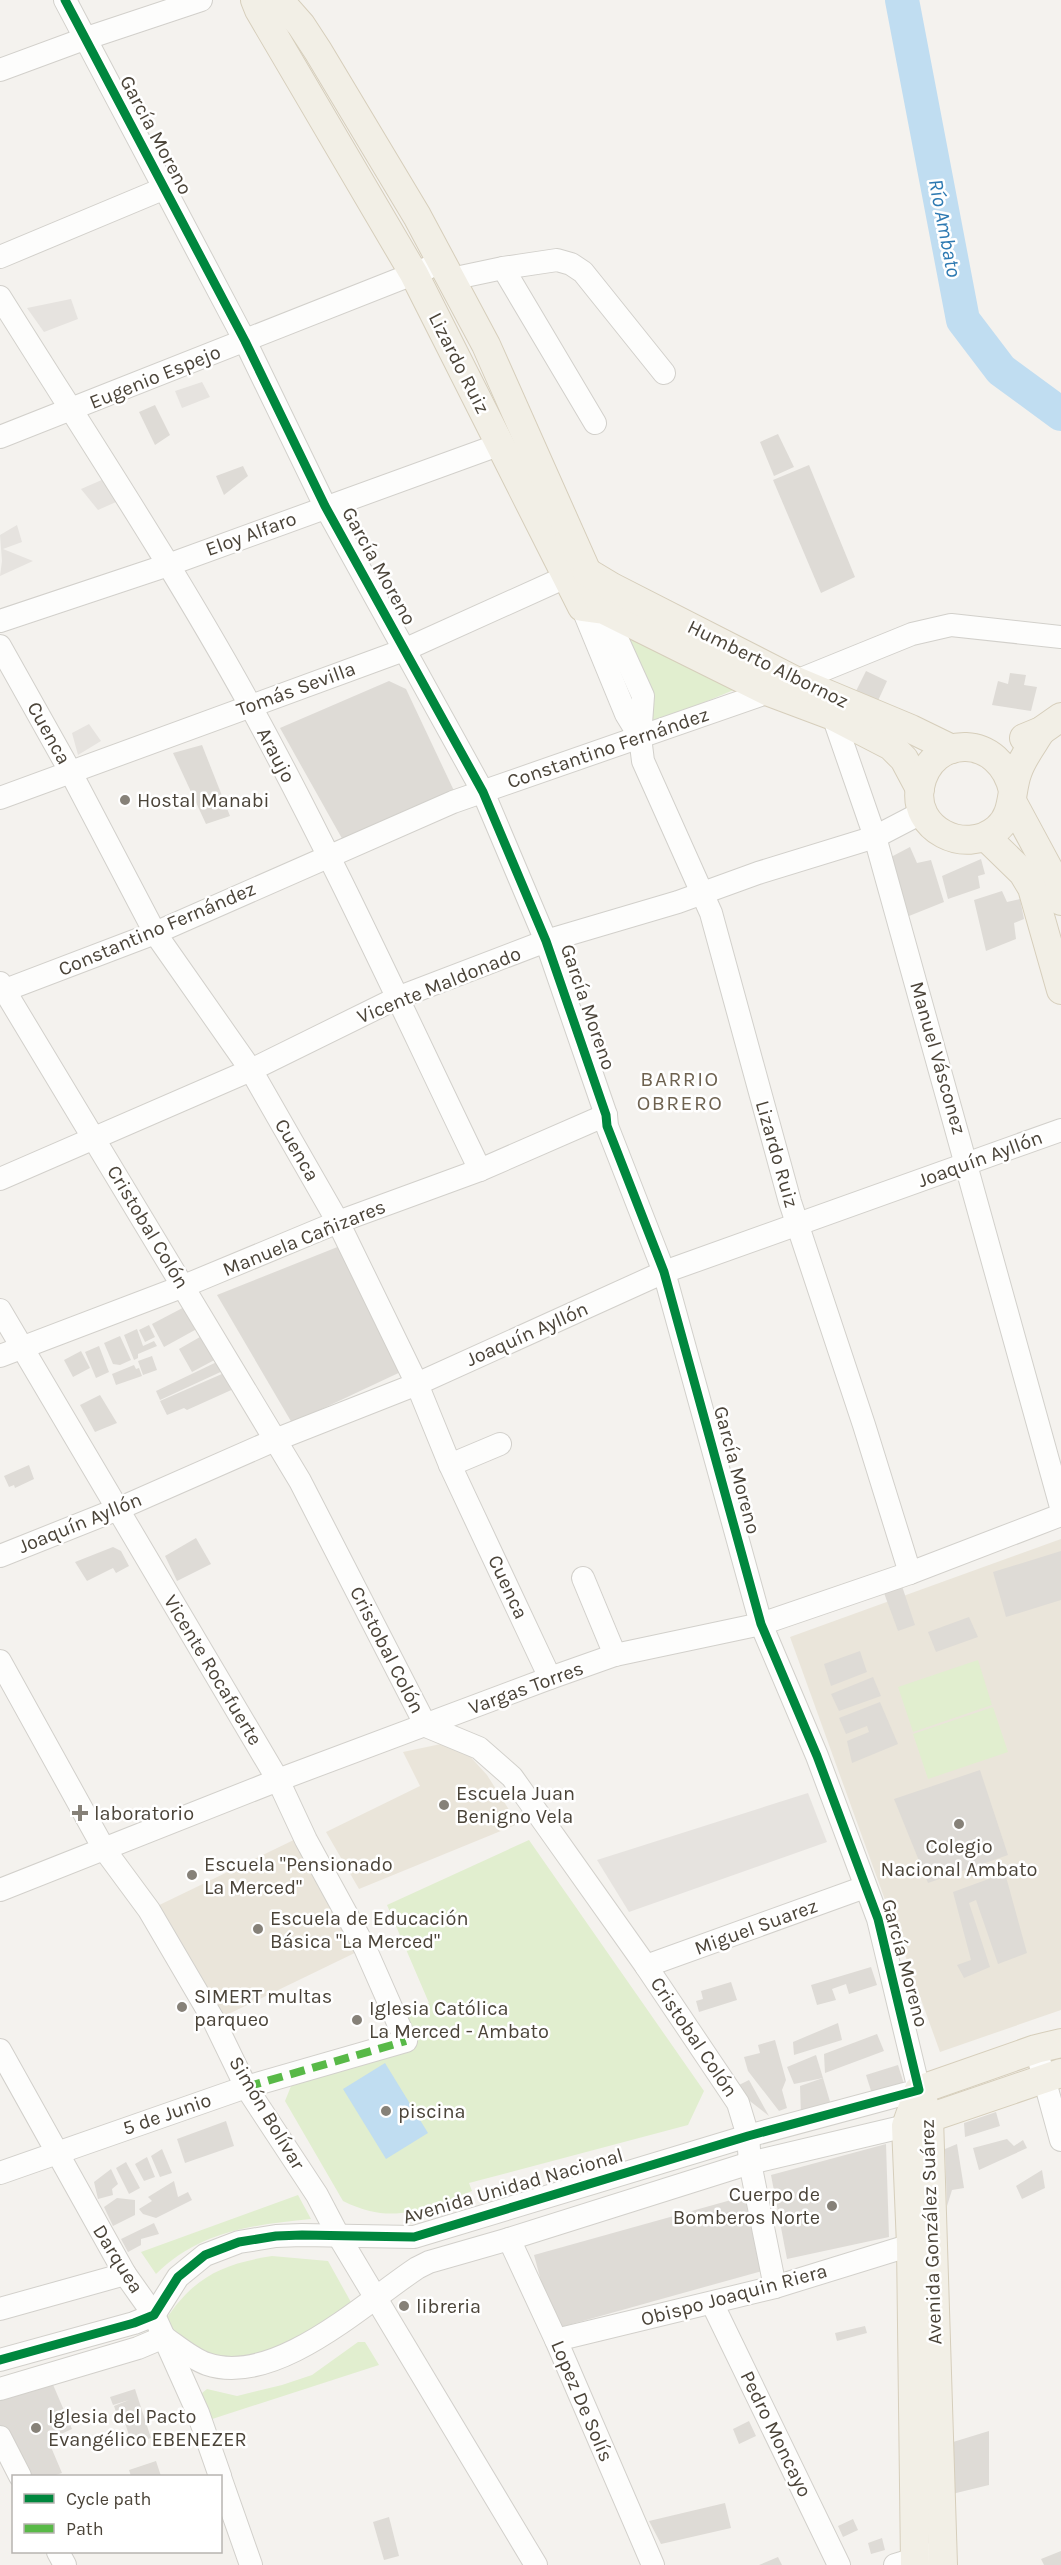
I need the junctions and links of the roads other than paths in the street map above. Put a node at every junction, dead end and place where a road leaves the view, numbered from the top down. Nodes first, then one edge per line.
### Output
1 (65, 0) edge
2 (201, 0) edge
3 (255, 0) edge
4 (279, 0) edge
5 (84, 39) junction
6 (0, 70) edge
7 (165, 188) junction
8 (0, 257) edge
9 (503, 267) junction
10 (447, 270) junction
11 (414, 274) junction
12 (0, 297) edge
13 (245, 341) junction
14 (664, 374) dead end
15 (70, 410) junction
16 (595, 423) dead end
17 (0, 437) edge
18 (501, 444) junction
19 (325, 506) junction
20 (168, 565) junction
21 (577, 574) junction
22 (593, 609) junction
23 (0, 621) edge
24 (1061, 637) edge
25 (0, 646) edge
26 (404, 650) junction
27 (796, 681) junction
28 (769, 692) junction
29 (250, 705) junction
30 (833, 716) junction
31 (1051, 724) edge
32 (640, 737) junction
33 (952, 749) junction
34 (992, 754) junction
35 (70, 771) junction
36 (483, 792) junction
37 (1013, 797) junction
38 (0, 798) edge
39 (921, 800) junction
40 (875, 837) junction
41 (986, 837) junction
42 (330, 855) junction
43 (703, 892) junction
44 (1061, 901) edge
45 (155, 933) junction
46 (546, 941) junction
47 (1, 988) edge
48 (1061, 990) edge
49 (397, 998) junction
50 (251, 1070) junction
51 (606, 1115) junction
52 (1061, 1130) edge
53 (94, 1139) junction
54 (967, 1164) junction
55 (480, 1170) junction
56 (0, 1179) edge
57 (338, 1222) junction
58 (797, 1224) junction
59 (664, 1272) junction
60 (184, 1286) junction
61 (0, 1310) edge
62 (21, 1346) junction
63 (0, 1356) edge
64 (417, 1384) junction
65 (274, 1440) junction
66 (500, 1444) dead end
67 (450, 1465) junction
68 (1061, 1507) edge
69 (118, 1509) junction
70 (1061, 1515) edge
71 (0, 1556) edge
72 (910, 1573) junction
73 (583, 1578) dead end
74 (761, 1624) junction
75 (615, 1655) junction
76 (0, 1661) edge
77 (550, 1678) junction
78 (426, 1726) junction
79 (278, 1780) junction
80 (104, 1849) junction
81 (865, 1887) junction
82 (0, 1890) edge
83 (646, 1966) junction
84 (406, 2041) joint
85 (1054, 2046) edge
86 (0, 2050) edge
87 (1053, 2076) edge
88 (246, 2087) junction
89 (919, 2090) junction
90 (917, 2122) junction
91 (748, 2136) junction
92 (1061, 2140) edge
93 (56, 2153) junction
94 (750, 2163) junction
95 (0, 2173) edge
96 (338, 2235) junction
97 (509, 2240) junction
98 (911, 2246) junction
99 (125, 2274) junction
100 (775, 2287) junction
101 (376, 2295) junction
102 (712, 2303) junction
103 (0, 2309) edge
104 (154, 2315) junction
105 (164, 2337) junction
106 (556, 2340) junction
107 (0, 2360) edge
108 (0, 2389) edge
109 (0, 2437) edge
110 (19, 2475) edge
111 (219, 2475) edge
112 (222, 2483) edge
113 (943, 2558) edge
114 (908, 2563) edge
115 (251, 2565) edge
116 (536, 2565) edge
117 (653, 2565) edge
118 (838, 2565) edge

1 - 5 street, García Moreno
2 - 5 street
3 - 11 main road, Lizardo Ruiz
4 - 10 main road, Lizardo Ruiz
5 - 6 street
5 - 7 street, García Moreno
7 - 8 street
7 - 13 street, García Moreno
9 - 10 street, Eugenio Espejo
9 - 14 street, Eugenio Espejo
9 - 16 street
10 - 11 street, Eugenio Espejo
10 - 21 main road, Lizardo Ruiz
11 - 13 street, Eugenio Espejo
11 - 18 main road, Lizardo Ruiz
12 - 15 street, Araujo
13 - 15 street, Eugenio Espejo
13 - 19 street, García Moreno
15 - 17 street, Eugenio Espejo
15 - 20 street, Araujo
18 - 19 street, Eloy Alfaro
18 - 21 main road, Lizardo Ruiz
19 - 20 street, Eloy Alfaro
19 - 26 street, García Moreno
20 - 23 street, Eloy Alfaro
20 - 29 street, Araujo
21 - 22 main road, Lizardo Ruiz
21 - 26 street, Tomás Sevilla
21 - 27 main road, Humberto Albornoz
22 - 28 main road, Humberto Albornoz
22 - 32 street, Lizardo Ruiz
24 - 27 street, Constantino Fernández
25 - 35 street, Cuenca
26 - 29 street, Tomás Sevilla
26 - 36 street, García Moreno
27 - 28 street, Constantino Fernández
27 - 33 main road, Humberto Albornoz
28 - 30 main road, Humberto Albornoz
28 - 32 street, Constantino Fernández
29 - 35 street, Tomás Sevilla
29 - 42 street, Araujo
30 - 39 main road, Humberto Albornoz
30 - 40 street, Manuel Vásconez
31 - 34 main road
31 - 37 main road
32 - 36 street, Constantino Fernández
32 - 43 street, Lizardo Ruiz
33 - 34 main road
33 - 39 main road
34 - 37 main road
35 - 38 street, Tomás Sevilla
35 - 45 street, Cuenca
36 - 42 street, Constantino Fernández
36 - 46 street, García Moreno
37 - 41 main road
37 - 44 main road
39 - 40 street, Vicente Maldonado
39 - 41 main road
40 - 43 street, Vicente Maldonado
40 - 54 street, Manuel Vásconez
41 - 48 main road
42 - 45 street, Constantino Fernández
42 - 49 street, Araujo
43 - 46 street, Vicente Maldonado
43 - 58 street, Lizardo Ruiz
45 - 47 street, Constantino Fernández
45 - 50 street, Cuenca
46 - 49 street, Vicente Maldonado
46 - 51 street, García Moreno
47 - 53 street, Cristobal Colón
49 - 50 street, Vicente Maldonado
49 - 55 street, Araujo
50 - 53 street, Vicente Maldonado
50 - 57 street, Cuenca
51 - 55 street, Manuela Cañizares
51 - 59 street, García Moreno
52 - 54 street, Joaquín Ayllón
53 - 56 street, Vicente Maldonado
53 - 60 street, Cristobal Colón
54 - 58 street, Joaquín Ayllón
54 - 68 street, Manuel Vásconez
55 - 57 street, Manuela Cañizares
57 - 60 street, Manuela Cañizares
57 - 64 street, Cuenca
58 - 59 street, Joaquín Ayllón
58 - 72 street, Lizardo Ruiz
59 - 64 street, Joaquín Ayllón
59 - 74 street, García Moreno
60 - 62 street, Manuela Cañizares
60 - 65 street, Cristobal Colón
61 - 62 street, Vicente Rocafuerte
62 - 63 street, Manuela Cañizares
62 - 69 street, Vicente Rocafuerte
64 - 65 street, Joaquín Ayllón
64 - 67 street, Cuenca
65 - 69 street, Joaquín Ayllón
65 - 78 street, Cristobal Colón
66 - 67 street
67 - 77 street, Cuenca
69 - 71 street, Joaquín Ayllón
69 - 79 street, Vicente Rocafuerte
70 - 72 street, Vargas Torres
72 - 74 street, Vargas Torres
73 - 75 street
74 - 75 street, Vargas Torres
74 - 81 street, García Moreno
75 - 77 street, Vargas Torres
76 - 80 street, Simón Bolívar
77 - 78 street, Vargas Torres
78 - 79 street, Vargas Torres
78 - 83 street, Cristobal Colón
79 - 80 street, Vargas Torres
79 - 84 street, Vicente Rocafuerte
80 - 82 street, Vargas Torres
80 - 88 street, Simón Bolívar
81 - 83 street, Miguel Suarez
81 - 89 street, García Moreno
83 - 91 street, Cristobal Colón
84 - 88 street, 5 de Junio
85 - 87 street
85 - 89 main road, Avenida Unidad Nacional
86 - 93 street, Darquea
87 - 90 main road
87 - 92 street
88 - 93 street, 5 de Junio
88 - 96 street, Simón Bolívar
89 - 90 main road, Avenida González Suárez
89 - 91 street, Avenida Unidad Nacional
90 - 94 street
90 - 98 main road, Avenida González Suárez
90 - 113 main road, Avenida González Suárez
91 - 94 street, Cristobal Colón
91 - 96 street, Avenida Unidad Nacional
93 - 95 street, 5 de Junio
93 - 99 street, Darquea
94 - 97 street
94 - 100 street, Cristobal Colón
96 - 101 street, Simón Bolívar
96 - 104 street, Avenida Unidad Nacional
97 - 101 street
97 - 106 street, Lopez De Solís
98 - 100 street, Obispo Joaquin Riera
98 - 114 main road, Avenida González Suárez
99 - 103 street
99 - 104 street, Darquea
100 - 102 street, Obispo Joaquin Riera
101 - 105 street
101 - 116 street, Simón Bolívar
102 - 106 street, Obispo Joaquin Riera
102 - 118 street, Pedro Moncayo
104 - 105 street, Darquea
104 - 107 street
105 - 108 street
105 - 111 street, Darquea
106 - 117 street, Lopez De Solís
109 - 110 street
112 - 115 street, Darquea
113 - 114 street

